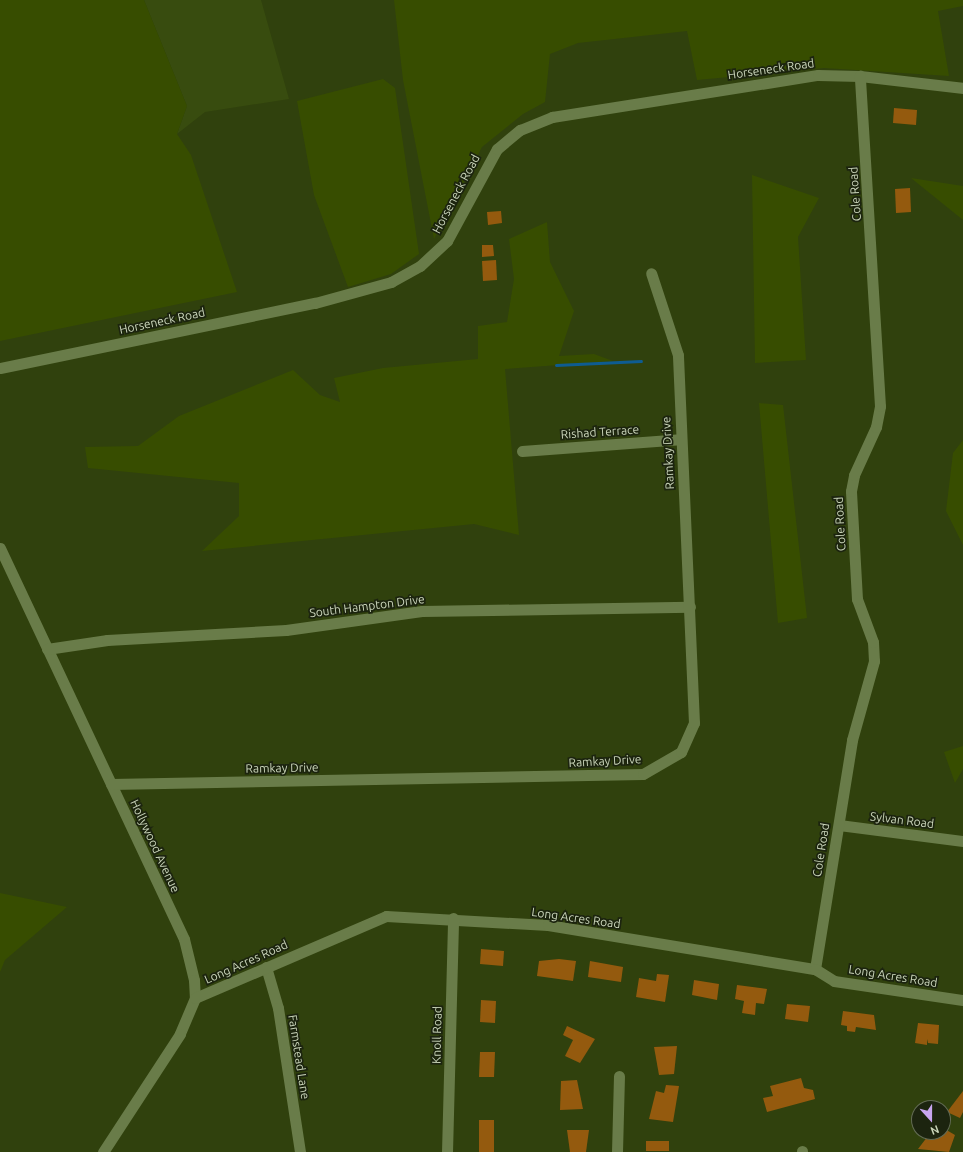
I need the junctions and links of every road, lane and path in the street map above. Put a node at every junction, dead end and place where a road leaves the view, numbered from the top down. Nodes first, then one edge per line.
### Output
1 (860, 76) junction
2 (963, 88) edge
3 (651, 273) dead end
4 (0, 368) edge
5 (680, 439) junction
6 (522, 450) dead end
7 (0, 548) edge
8 (690, 607) junction
9 (47, 649) junction
10 (111, 784) junction
11 (839, 825) junction
12 (963, 840) edge
13 (452, 918) junction
14 (266, 968) junction
15 (815, 969) junction
16 (195, 998) junction
17 (963, 1000) edge
18 (619, 1076) dead end
19 (103, 1152) edge
20 (300, 1152) edge
21 (447, 1152) edge
22 (617, 1152) edge

1 - 2 street, Horseneck Road
1 - 4 street, Horseneck Road
1 - 11 street, Cole Road
3 - 5 street, Ramkay Drive
5 - 6 street, Rishad Terrace
5 - 8 street, Ramkay Drive
7 - 9 street, Hollywood Avenue
8 - 9 street, South Hampton Drive
8 - 10 street, Ramkay Drive
9 - 10 street, Hollywood Avenue
10 - 16 street, Hollywood Avenue
11 - 12 street, Sylvan Road
11 - 15 street, Cole Road
13 - 14 street, Long Acres Road
13 - 15 street, Long Acres Road
13 - 21 street, Knoll Road
14 - 16 street, Long Acres Road
14 - 20 street, Farmstead Lane
15 - 17 street, Long Acres Road
16 - 19 street
18 - 22 street

